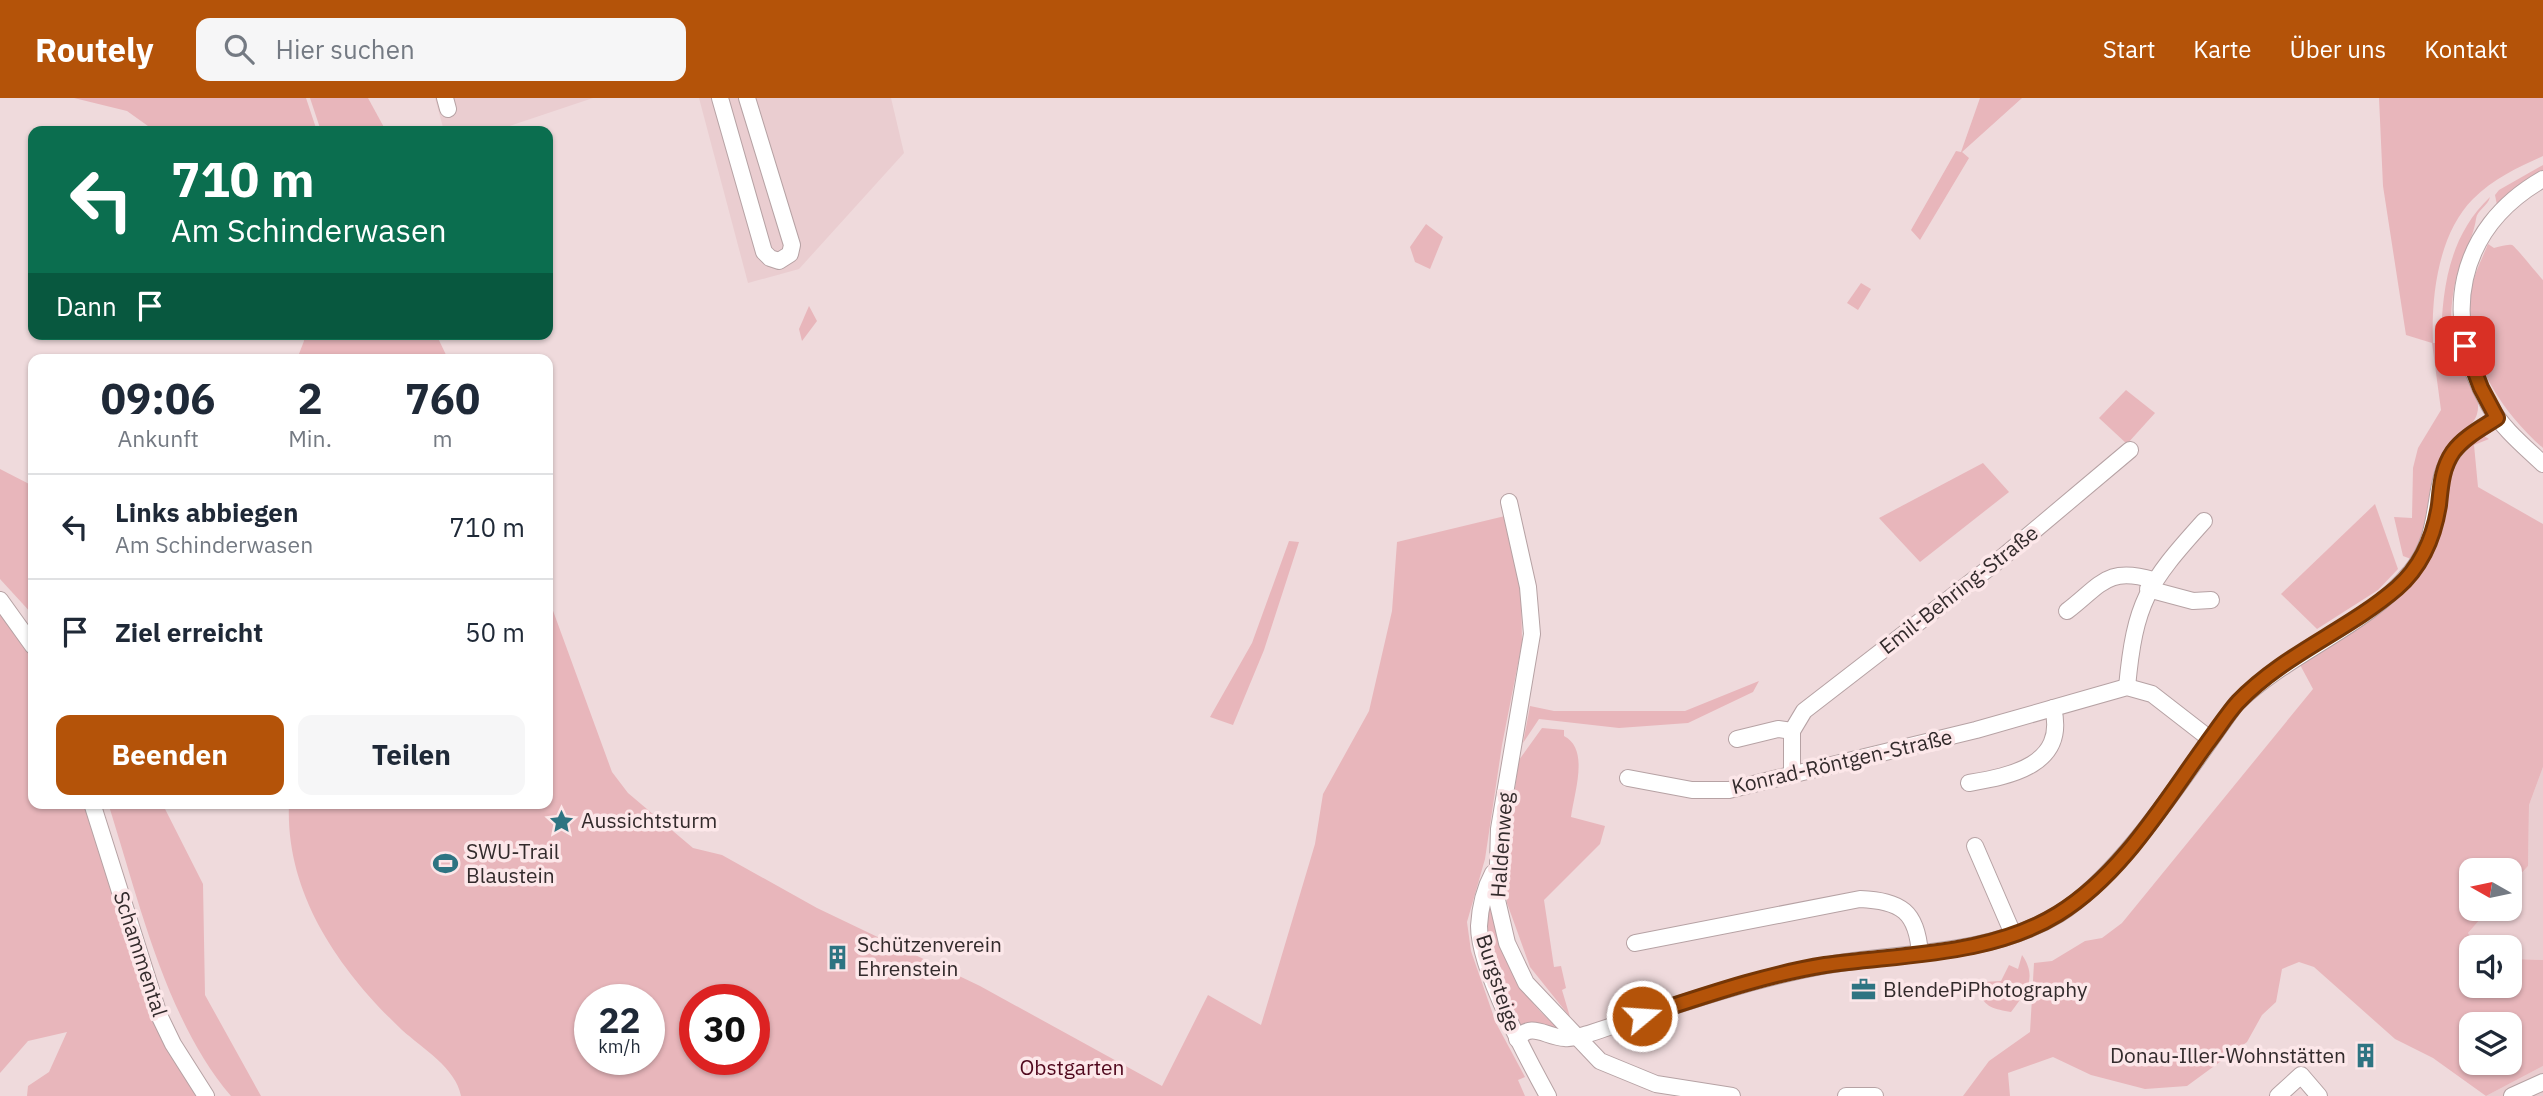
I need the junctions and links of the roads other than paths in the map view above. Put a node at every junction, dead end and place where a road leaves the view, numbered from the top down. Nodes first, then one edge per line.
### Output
1 (720, 98) edge
2 (747, 98) edge
3 (2543, 179) edge
4 (2497, 418) junction
5 (2130, 450) dead end
6 (2543, 464) edge
7 (1509, 502) dead end
8 (2204, 522) dead end
9 (2151, 584) junction
10 (0, 600) edge
11 (2211, 600) dead end
12 (2067, 611) dead end
13 (28, 639) edge
14 (2127, 687) junction
15 (2053, 708) junction
16 (1791, 730) junction
17 (1737, 739) dead end
18 (2210, 740) junction
19 (1792, 774) junction
20 (1629, 778) dead end
21 (1969, 783) dead end
22 (94, 809) edge
23 (1975, 846) dead end
24 (1497, 865) junction
25 (2013, 934) junction
26 (1635, 943) dead end
27 (1920, 954) junction
28 (1577, 1036) junction
29 (1517, 1039) junction
30 (2543, 1082) edge
31 (206, 1096) edge
32 (1548, 1096) edge
33 (1732, 1096) edge
34 (1846, 1096) edge
35 (1875, 1096) edge
36 (2278, 1096) edge
37 (2319, 1096) edge
38 (2512, 1096) edge

1 - 2 street
3 - 4 street
4 - 6 street
4 - 18 street
5 - 16 street, Emil-Behring-Straße
7 - 24 street, Haldenweg
8 - 9 street
9 - 11 street
9 - 12 street
9 - 14 street
10 - 13 street
14 - 15 street, Konrad-Röntgen-Straße
14 - 18 street
15 - 19 street, Konrad-Röntgen-Straße
15 - 21 street
16 - 17 street
16 - 19 street
18 - 25 street
19 - 20 street, Konrad-Röntgen-Straße
22 - 31 street, Schammental
23 - 25 street
24 - 28 street, Haldenweg
24 - 29 street, Burgsteige
25 - 27 street
26 - 27 street
27 - 28 street
28 - 29 street
28 - 33 street, Haldenweg
29 - 32 street, Burgsteige
30 - 38 street
34 - 35 street
36 - 37 street

